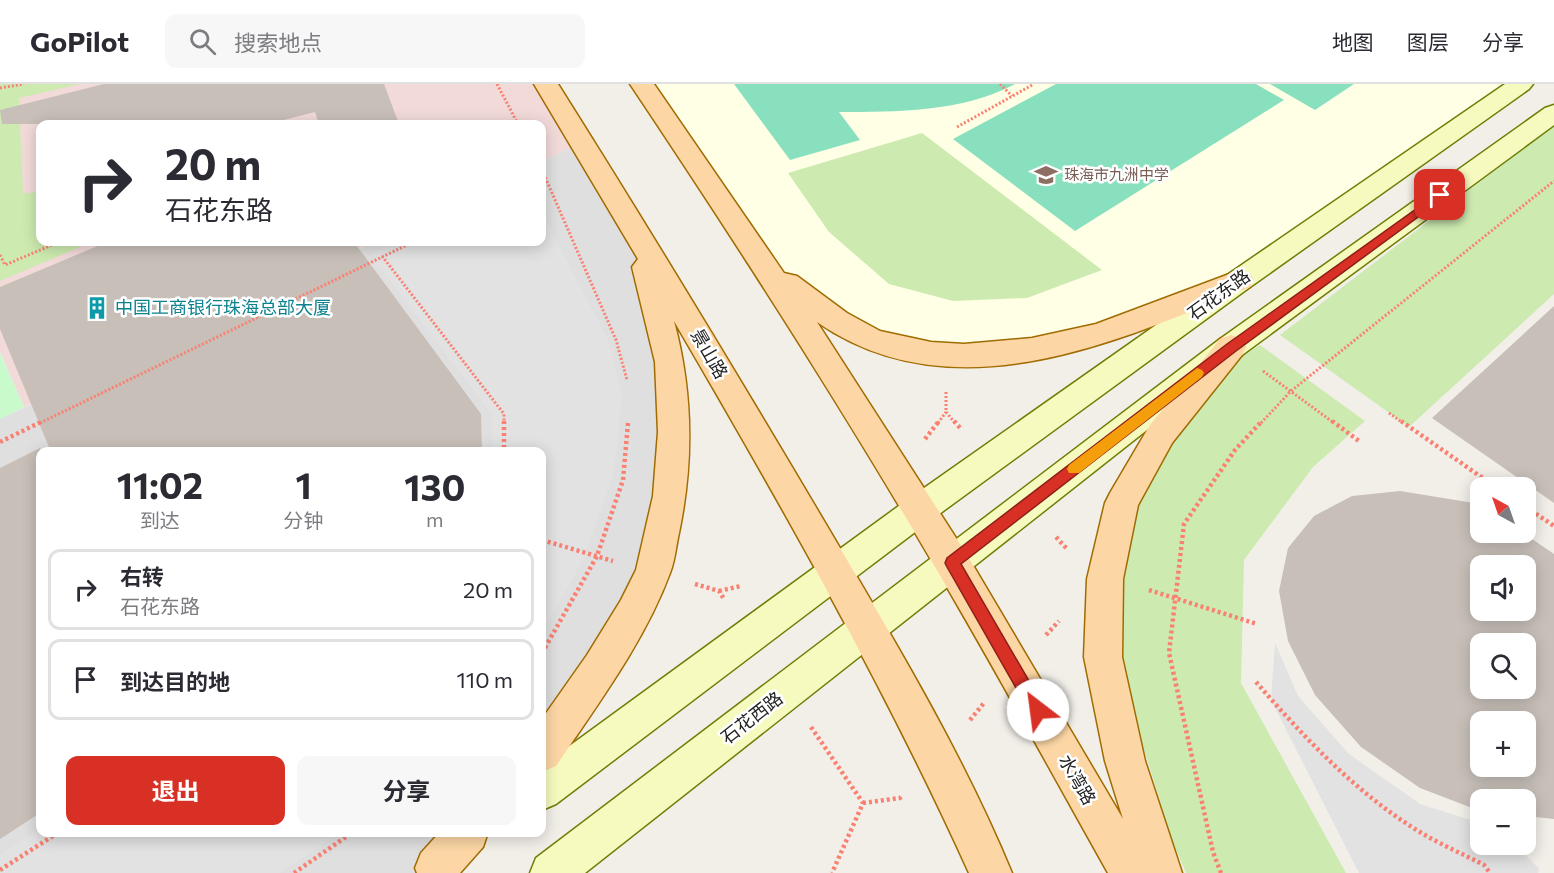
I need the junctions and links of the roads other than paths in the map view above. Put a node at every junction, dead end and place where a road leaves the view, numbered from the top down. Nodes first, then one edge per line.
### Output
1 (546, 84) edge
2 (642, 84) edge
3 (1521, 84) edge
4 (1554, 113) edge
5 (636, 227) junction
6 (766, 266) junction
7 (1240, 280) junction
8 (1231, 347) junction
9 (919, 510) junction
10 (952, 563) junction
11 (835, 572) junction
12 (868, 628) junction
13 (546, 746) edge
14 (546, 786) edge
15 (463, 837) edge
16 (477, 837) edge
17 (432, 871) edge
18 (551, 873) edge
19 (991, 873) edge
20 (1131, 873) edge
21 (1161, 873) edge

1 - 5 main road, 景山路
2 - 6 main road
3 - 7 main road, 石花东路
4 - 8 main road
5 - 11 main road, 景山路
5 - 13 main road
6 - 7 main road
6 - 9 main road
7 - 9 main road, 石花东路
8 - 10 main road
8 - 21 main road
9 - 10 main road
9 - 11 main road
10 - 12 main road, 石花西路
10 - 20 main road, 水湾路
11 - 12 main road, 景山路
11 - 14 main road
12 - 18 main road, 石花西路
12 - 19 main road
15 - 17 main road
16 - 17 main road

